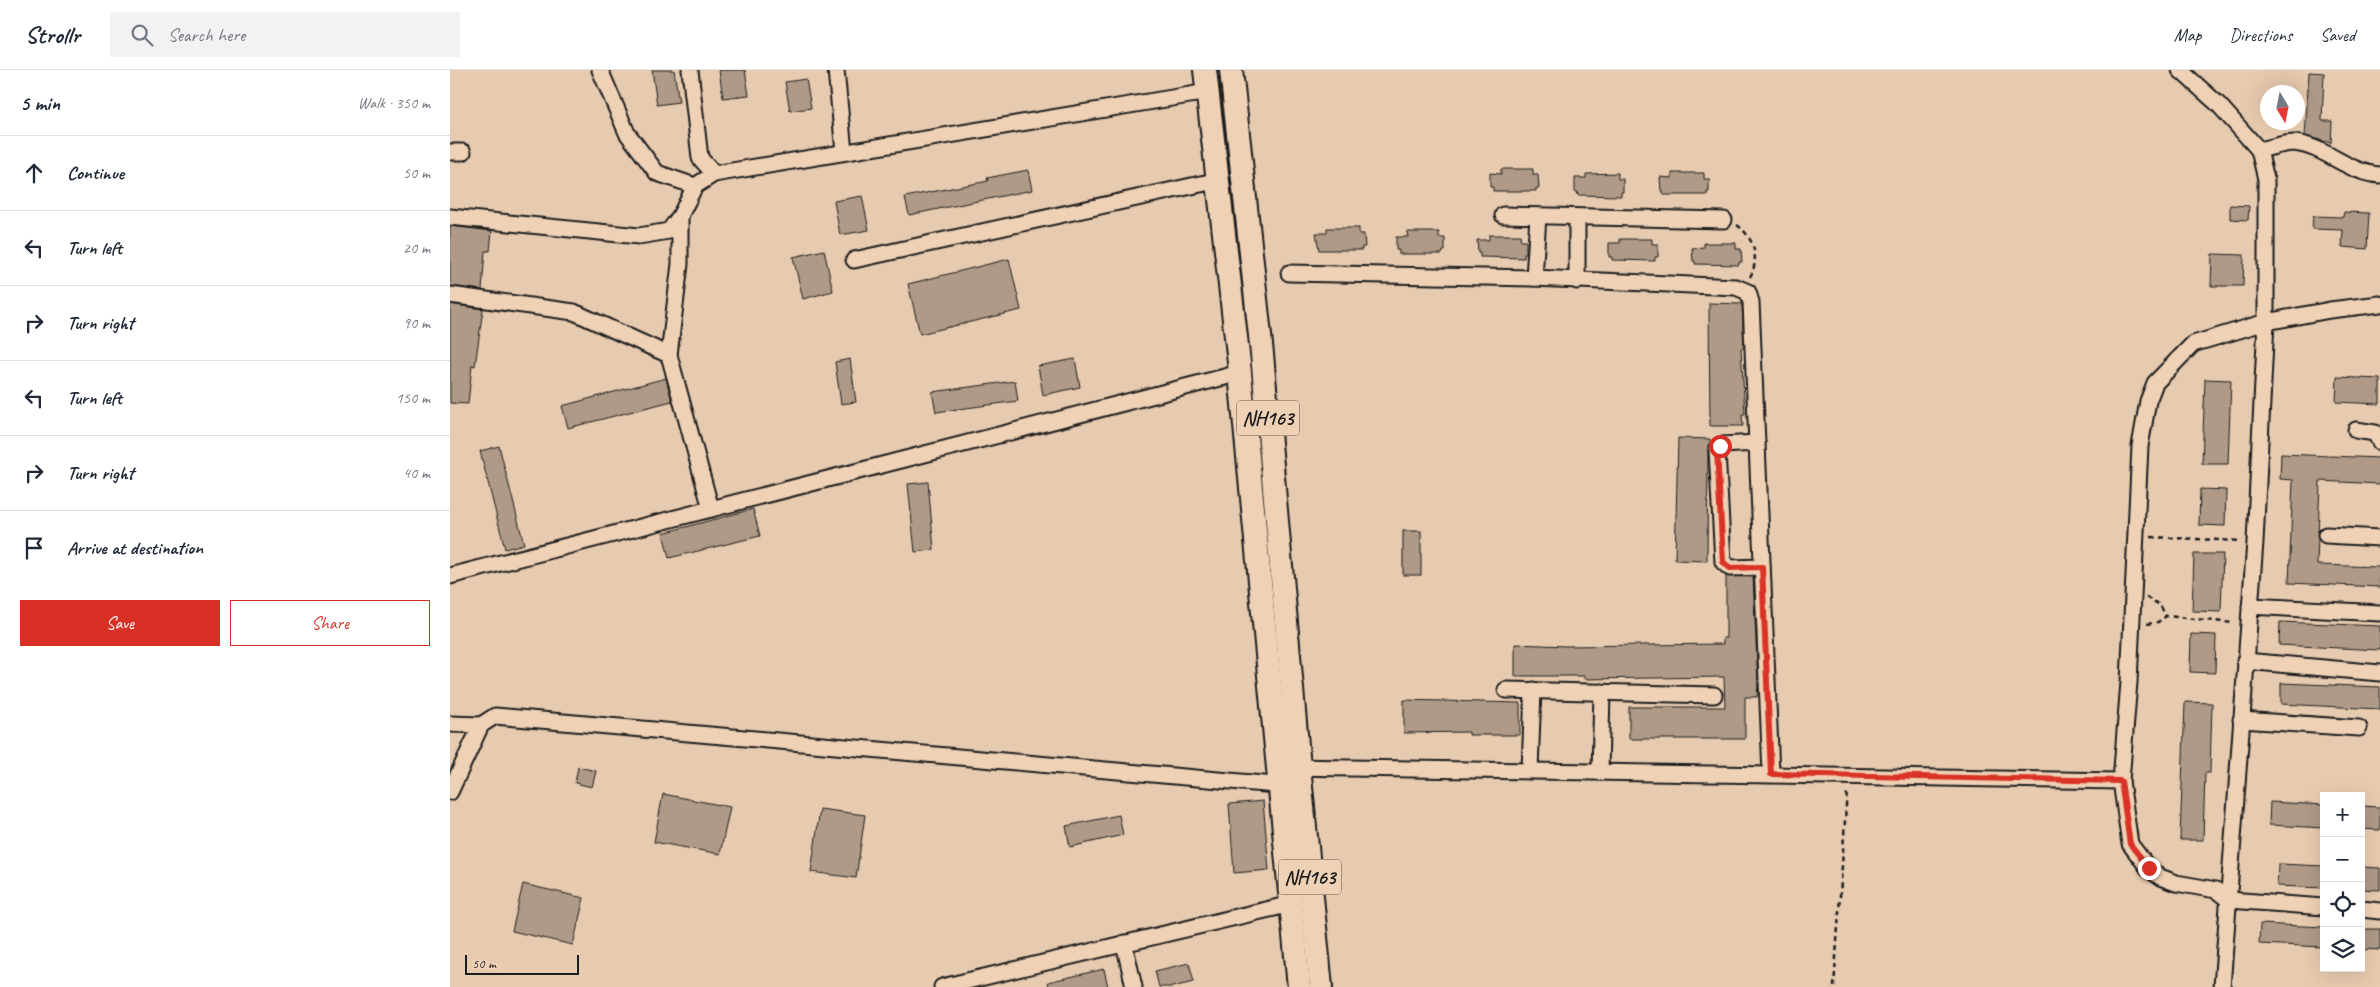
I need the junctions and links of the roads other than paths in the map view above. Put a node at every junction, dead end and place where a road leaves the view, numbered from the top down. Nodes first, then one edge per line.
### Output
1 (600, 70) edge
2 (690, 70) edge
3 (836, 70) edge
4 (1206, 70) edge
5 (1231, 70) edge
6 (2180, 70) edge
7 (1208, 92) junction
8 (2259, 150) junction
9 (844, 152) junction
10 (714, 174) junction
11 (2380, 175) edge
12 (1219, 180) junction
13 (695, 186) junction
14 (1503, 215) dead end
15 (680, 216) junction
16 (1538, 216) junction
17 (1578, 217) junction
18 (450, 218) edge
19 (1724, 220) road end
20 (854, 260) dead end
21 (1289, 272) dead end
22 (1534, 278) junction
23 (1577, 281) junction
24 (450, 295) edge
25 (2380, 304) edge
26 (2266, 322) junction
27 (669, 355) junction
28 (1240, 373) junction
29 (2356, 430) dead end
30 (2380, 442) edge
31 (1757, 443) junction
32 (711, 509) junction
33 (2326, 535) dead end
34 (2380, 538) edge
35 (1762, 567) junction
36 (450, 576) edge
37 (2250, 606) junction
38 (2380, 613) edge
39 (2245, 661) junction
40 (2380, 673) edge
41 (1506, 690) dead end
42 (1533, 690) junction
43 (1602, 692) junction
44 (1714, 695) dead end
45 (2241, 720) junction
46 (450, 724) edge
47 (481, 725) junction
48 (2359, 728) dead end
49 (1530, 770) junction
50 (1600, 772) junction
51 (1771, 774) junction
52 (1289, 777) junction
53 (2121, 781) junction
54 (450, 792) edge
55 (2228, 900) junction
56 (1291, 904) junction
57 (2320, 907) edge
58 (2365, 909) edge
59 (2380, 911) edge
60 (1124, 943) junction
61 (987, 981) edge
62 (942, 987) edge
63 (1134, 987) edge
64 (1299, 987) edge
65 (1321, 987) edge
66 (2222, 987) edge

1 - 13 street
2 - 10 street
3 - 9 street
4 - 7 highway, NH163
5 - 52 highway, NH163
6 - 8 street
7 - 9 street
7 - 12 highway, NH163
8 - 11 street
8 - 26 street
9 - 10 street
10 - 13 street
12 - 20 street
12 - 28 highway, NH163
13 - 15 street
14 - 16 street
15 - 18 street
15 - 27 street
16 - 17 street
16 - 22 street
17 - 19 street
17 - 23 street
21 - 22 street
22 - 23 street
23 - 31 street
24 - 27 street
25 - 26 street
26 - 37 street
26 - 53 street
27 - 32 street
28 - 32 street
28 - 52 highway, NH163
29 - 30 street
31 - 35 street
31 - 35 street
32 - 36 street
33 - 34 street
35 - 51 street
37 - 38 street
37 - 39 street
39 - 40 street
39 - 45 street
41 - 42 street
42 - 43 street
42 - 49 street
43 - 44 street
43 - 50 street
45 - 48 street
45 - 55 street
46 - 47 street
47 - 52 street
47 - 54 street
49 - 50 street
49 - 52 street
50 - 51 street
51 - 53 street
52 - 56 highway, NH163
52 - 65 highway, NH163
53 - 55 street
55 - 57 street
55 - 66 street
56 - 60 street
56 - 64 highway, NH163
58 - 59 street
60 - 61 street
60 - 63 street
61 - 62 street

